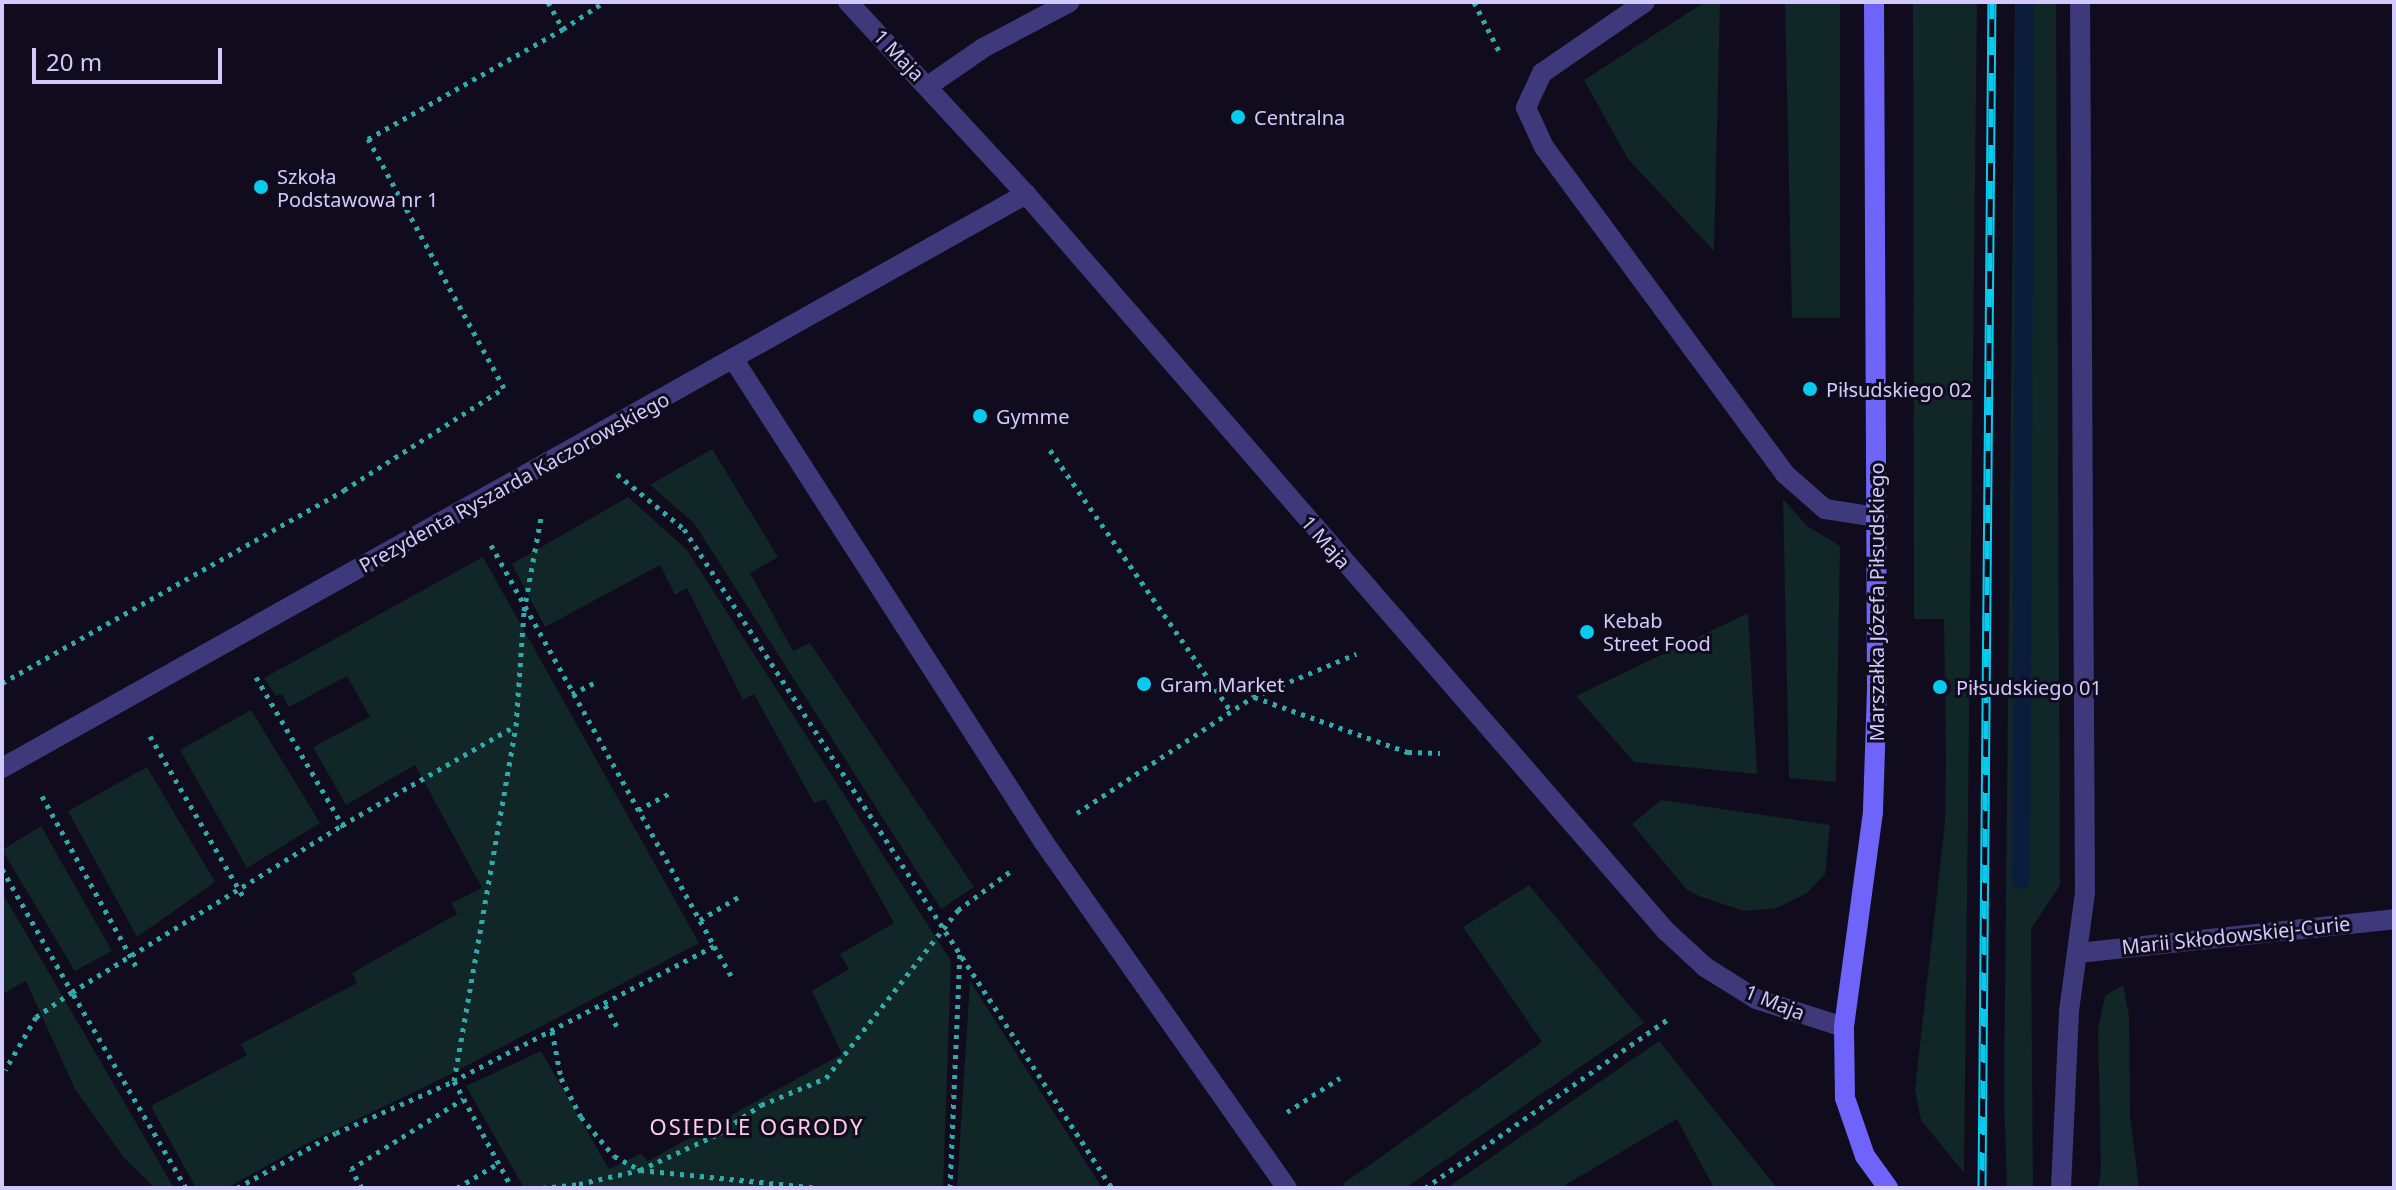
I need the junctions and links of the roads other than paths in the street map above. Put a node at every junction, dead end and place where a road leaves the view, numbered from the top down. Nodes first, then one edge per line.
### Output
1 (848, 2) edge
2 (1070, 2) edge
3 (1645, 2) edge
4 (1874, 2) edge
5 (2080, 2) edge
6 (928, 86) junction
7 (1026, 194) junction
8 (734, 360) junction
9 (1877, 517) junction
10 (2, 768) edge
11 (2394, 919) edge
12 (2078, 953) junction
13 (1844, 1027) junction
14 (1287, 1188) edge
15 (1888, 1188) edge
16 (2061, 1188) edge

1 - 6 street, 1 Maja
2 - 6 street
3 - 9 street
4 - 9 main road, Marszałka Józefa Piłsudskiego
5 - 12 street
6 - 7 street, 1 Maja
7 - 8 street, Prezydenta Ryszarda Kaczorowskiego
7 - 13 street, 1 Maja
8 - 10 street, Prezydenta Ryszarda Kaczorowskiego
8 - 14 street
9 - 13 main road, Marszałka Józefa Piłsudskiego
11 - 12 street, Marii Skłodowskiej-Curie
12 - 16 street
13 - 15 main road, Marszałka Józefa Piłsudskiego

